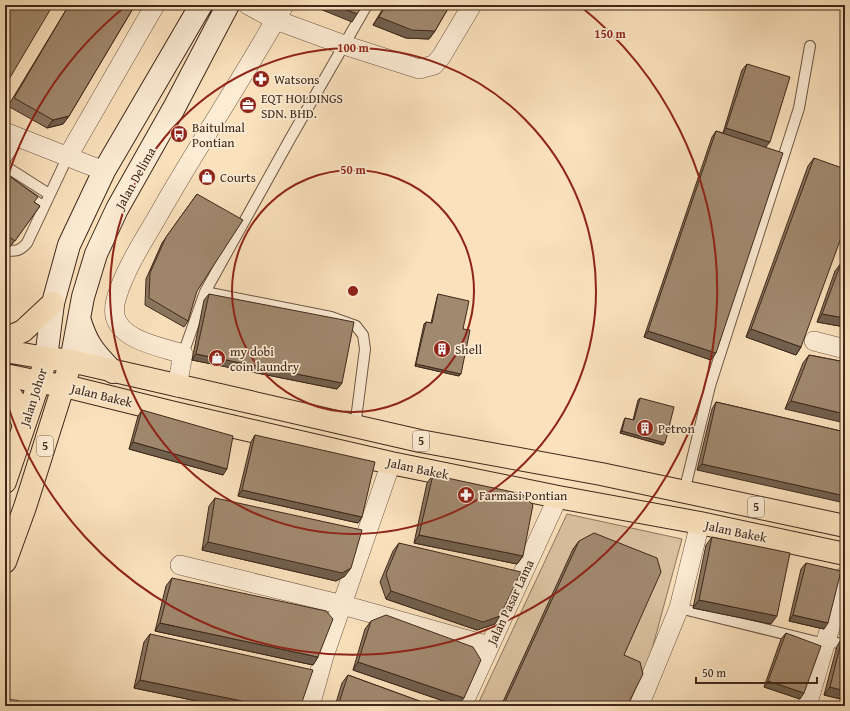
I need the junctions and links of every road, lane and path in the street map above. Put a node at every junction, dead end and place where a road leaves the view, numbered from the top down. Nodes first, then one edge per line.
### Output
1 (155, 5) edge
2 (201, 5) edge
3 (228, 5) edge
4 (248, 5) edge
5 (367, 5) edge
6 (472, 5) edge
7 (280, 12) edge
8 (344, 45) junction
9 (810, 46) dead end
10 (174, 108) junction
11 (12, 135) edge
12 (68, 156) junction
13 (5, 160) edge
14 (5, 166) edge
15 (104, 171) junction
16 (5, 182) edge
17 (49, 194) junction
18 (43, 206) junction
19 (5, 250) edge
20 (205, 292) junction
21 (53, 302) junction
22 (79, 317) junction
23 (5, 339) edge
24 (814, 342) dead end
25 (845, 348) edge
26 (5, 351) edge
27 (183, 354) junction
28 (46, 358) junction
29 (71, 361) junction
30 (114, 372) junction
31 (5, 375) edge
32 (40, 382) junction
33 (5, 386) edge
34 (65, 386) junction
35 (177, 387) junction
36 (24, 426) junction
37 (355, 427) junction
38 (391, 463) junction
39 (5, 482) edge
40 (684, 492) junction
41 (558, 497) junction
42 (700, 523) junction
43 (845, 526) edge
44 (845, 554) edge
45 (5, 562) edge
46 (180, 565) dead end
47 (845, 576) edge
48 (343, 605) junction
49 (679, 608) junction
50 (826, 642) junction
51 (845, 645) edge
52 (489, 646) junction
53 (5, 704) edge
54 (17, 706) edge
55 (310, 706) edge
56 (462, 706) edge
57 (639, 706) edge
58 (807, 706) edge

1 - 12 street
2 - 15 street
3 - 10 street, Jalan Delima
4 - 7 street
5 - 8 lane
6 - 8 street
7 - 8 street
7 - 27 street
8 - 20 lane
9 - 40 lane
10 - 15 street
10 - 22 street, Jalan Delima
11 - 12 street
11 - 13 lane
12 - 15 street
12 - 17 lane
14 - 17 lane
15 - 21 street
16 - 18 lane
17 - 18 lane
18 - 19 lane
20 - 27 lane
20 - 37 lane
21 - 23 main road
21 - 28 street
22 - 29 street, Jalan Delima
22 - 30 street
24 - 25 street
26 - 28 main road, Jalan Bakek
27 - 35 street
28 - 29 main road, Jalan Bakek / 5
28 - 32 main road, Jalan Johor / 5
29 - 30 main road, Jalan Bakek / 5
29 - 34 main road, Jalan Johor / 5
30 - 35 main road, Jalan Bakek / 5
31 - 32 main road, Jalan Bakek
32 - 34 main road, Jalan Bakek / 5
32 - 36 main road, Jalan Johor / 5
33 - 36 main road
34 - 38 main road, Jalan Bakek / 5
34 - 45 main road, Jalan Johor / 5
35 - 37 main road, Jalan Bakek / 5
36 - 39 main road, Jalan Johor / 5
37 - 40 main road, Jalan Bakek / 5
38 - 41 main road, Jalan Bakek / 5
38 - 48 street
40 - 43 main road, Jalan Bakek / 5
41 - 42 main road, Jalan Bakek / 5
41 - 52 street, Jalan Pasar Lama
42 - 44 main road, Jalan Bakek / 5
42 - 49 street
46 - 48 street
47 - 50 street
48 - 52 street
48 - 55 street
49 - 50 lane
49 - 57 street
50 - 51 lane
50 - 58 street
52 - 56 street, Jalan Pasar Lama
53 - 54 lane

